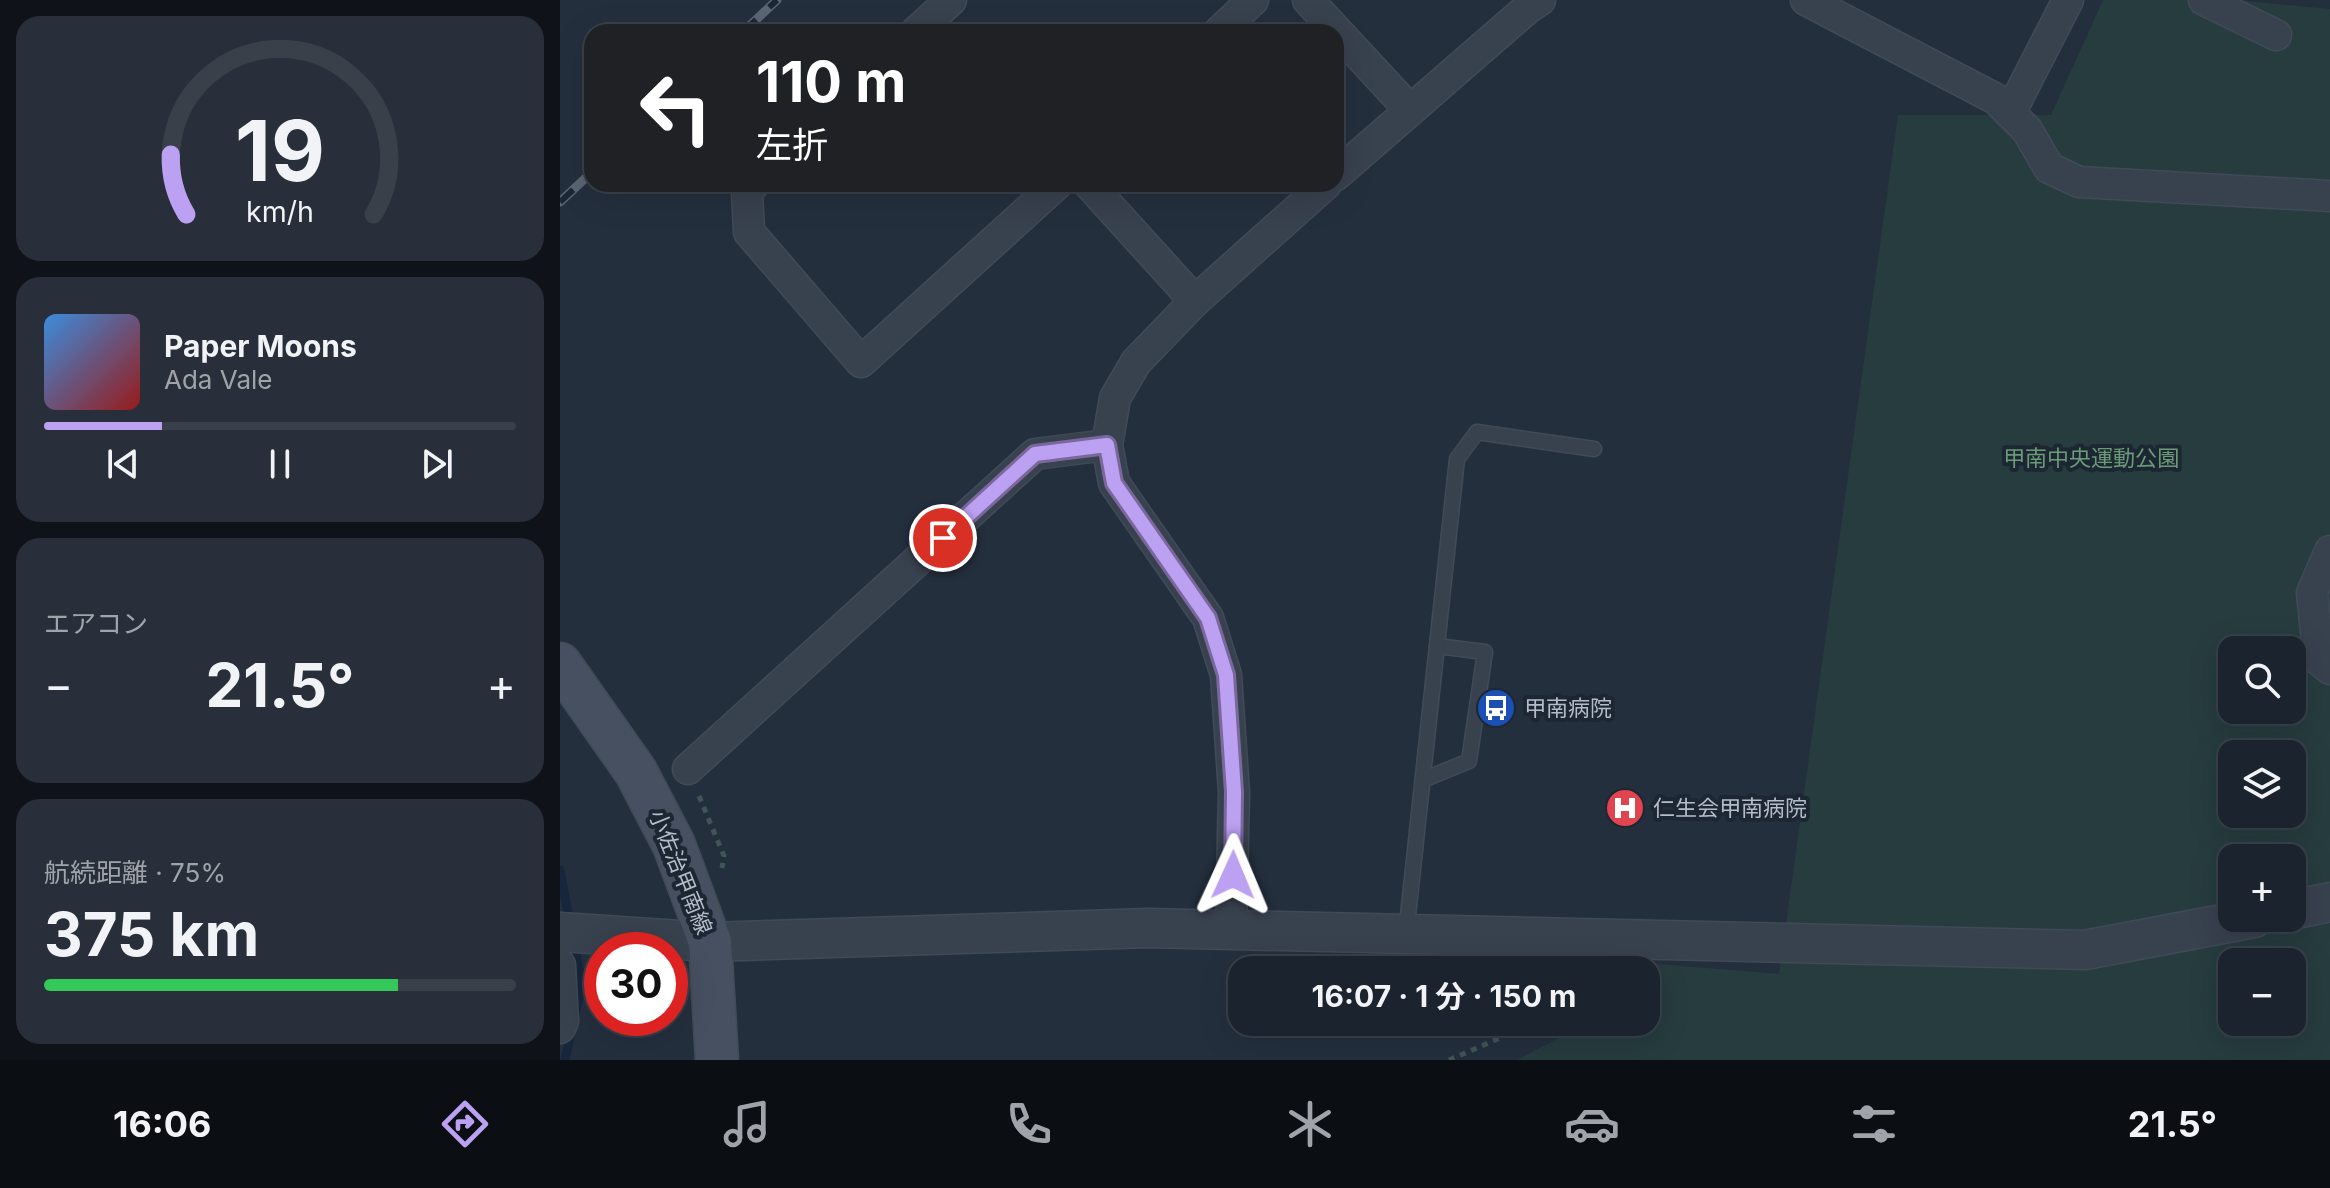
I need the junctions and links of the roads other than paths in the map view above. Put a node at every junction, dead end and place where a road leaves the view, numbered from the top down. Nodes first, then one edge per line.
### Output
1 (1253, 0) edge
2 (1308, 0) edge
3 (1540, 0) edge
4 (1806, 0) edge
5 (2068, 0) edge
6 (2204, 0) edge
7 (1228, 24) edge
8 (1330, 24) edge
9 (2276, 35) dead end
10 (1344, 39) edge
11 (1410, 110) junction
12 (2010, 113) junction
13 (1344, 168) edge
14 (747, 192) edge
15 (1048, 192) edge
16 (1096, 192) edge
17 (1317, 192) edge
18 (2330, 196) edge
19 (1195, 301) junction
20 (1107, 445) junction
21 (1594, 449) dead end
22 (2330, 551) edge
23 (1437, 646) junction
24 (560, 664) edge
25 (2330, 669) edge
26 (688, 769) road end
27 (1423, 780) junction
28 (2330, 902) edge
29 (2306, 907) edge
30 (2218, 925) edge
31 (1231, 930) junction
32 (560, 932) edge
33 (1406, 934) junction
34 (710, 942) junction
35 (560, 965) edge
36 (560, 1028) edge
37 (717, 1060) edge

1 - 7 street
2 - 8 street
3 - 11 street
4 - 12 street
5 - 12 street
6 - 9 street
10 - 11 street
11 - 13 street
12 - 18 street
14 - 15 street
16 - 19 street
17 - 19 street
19 - 20 street
20 - 26 street
20 - 31 street
21 - 23 lane
22 - 25 street
23 - 27 lane
23 - 27 lane
24 - 34 main road, 小佐治甲南線
27 - 33 lane
28 - 29 street
30 - 33 street
31 - 33 street
31 - 34 street
32 - 34 street
34 - 37 main road, 小佐治甲南線
35 - 36 street

